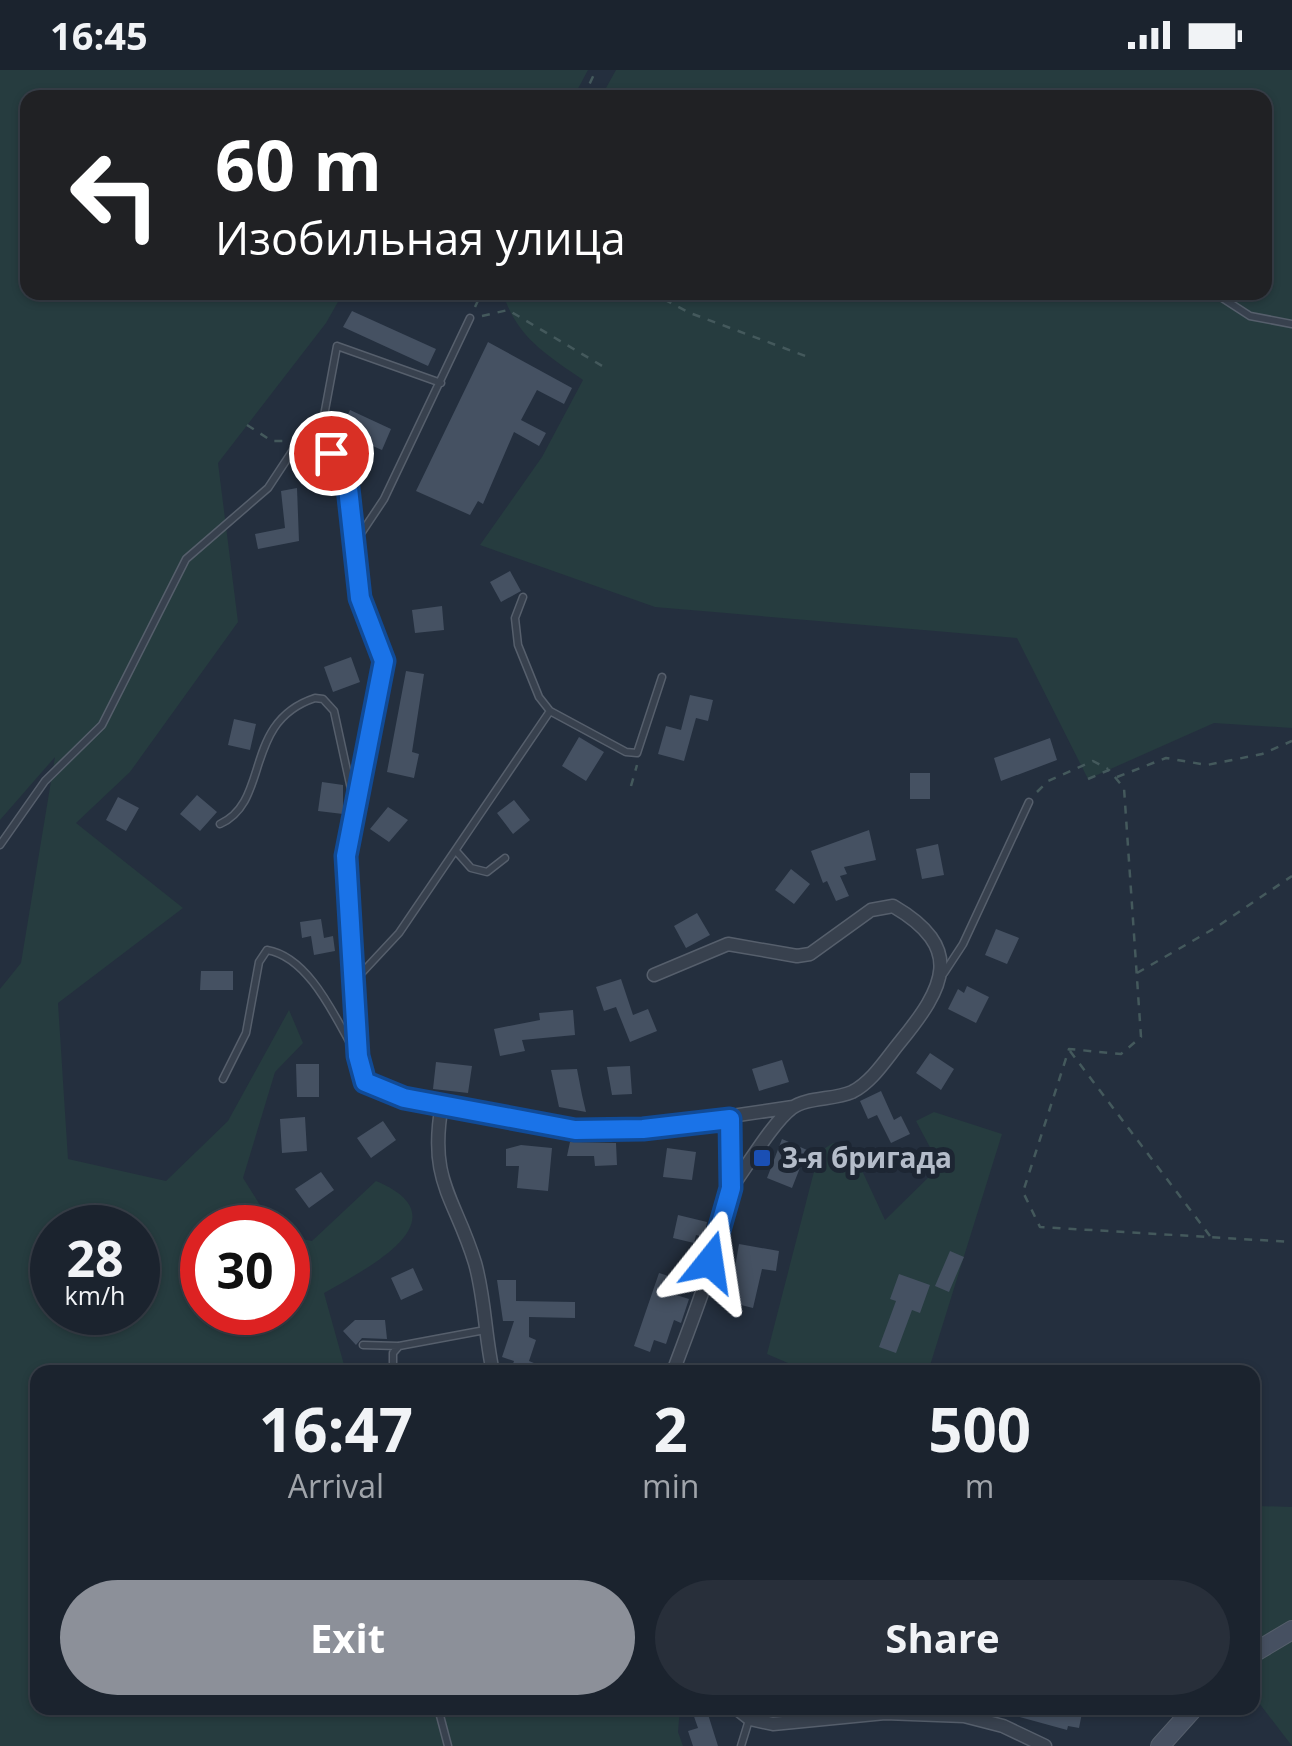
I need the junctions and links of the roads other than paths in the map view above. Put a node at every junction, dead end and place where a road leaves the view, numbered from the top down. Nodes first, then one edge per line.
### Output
1 (1225, 300) edge
2 (470, 318) road end
3 (1292, 324) edge
4 (441, 382) junction
5 (318, 442) junction
6 (353, 546) junction
7 (523, 597) dead end
8 (662, 677) dead end
9 (550, 712) junction
10 (1028, 802) road end
11 (356, 809) junction
12 (220, 824) dead end
13 (0, 845) edge
14 (456, 852) junction
15 (505, 858) dead end
16 (654, 976) dead end
17 (940, 978) junction
18 (356, 979) junction
19 (358, 1056) junction
20 (223, 1080) dead end
21 (442, 1104) junction
22 (793, 1107) junction
23 (730, 1119) junction
24 (731, 1188) junction
25 (485, 1330) junction
26 (363, 1344) dead end
27 (399, 1346) junction
28 (392, 1365) edge
29 (492, 1365) edge
30 (676, 1365) edge
31 (1292, 1630) edge
32 (1260, 1649) edge
33 (440, 1715) edge
34 (745, 1715) edge
35 (865, 1715) edge
36 (938, 1715) edge
37 (1188, 1715) edge
38 (750, 1719) junction
39 (448, 1746) edge
40 (741, 1746) edge
41 (1046, 1746) edge
42 (1160, 1746) edge

1 - 3 lane
2 - 4 lane
4 - 5 lane
4 - 6 lane
5 - 6 street
5 - 13 lane
6 - 11 street
7 - 9 lane
8 - 9 lane
9 - 14 lane
10 - 17 lane
11 - 12 lane
11 - 18 street
14 - 15 lane
14 - 18 lane
16 - 17 street
17 - 22 street
18 - 19 street
19 - 20 lane
19 - 21 street
21 - 23 street
21 - 25 street
22 - 23 street
22 - 24 street
23 - 24 street
24 - 30 street
25 - 27 lane
25 - 29 street
26 - 27 lane
27 - 28 lane
31 - 32 street
33 - 39 lane
34 - 38 street
35 - 38 street
36 - 41 street
37 - 42 street
38 - 40 lane

